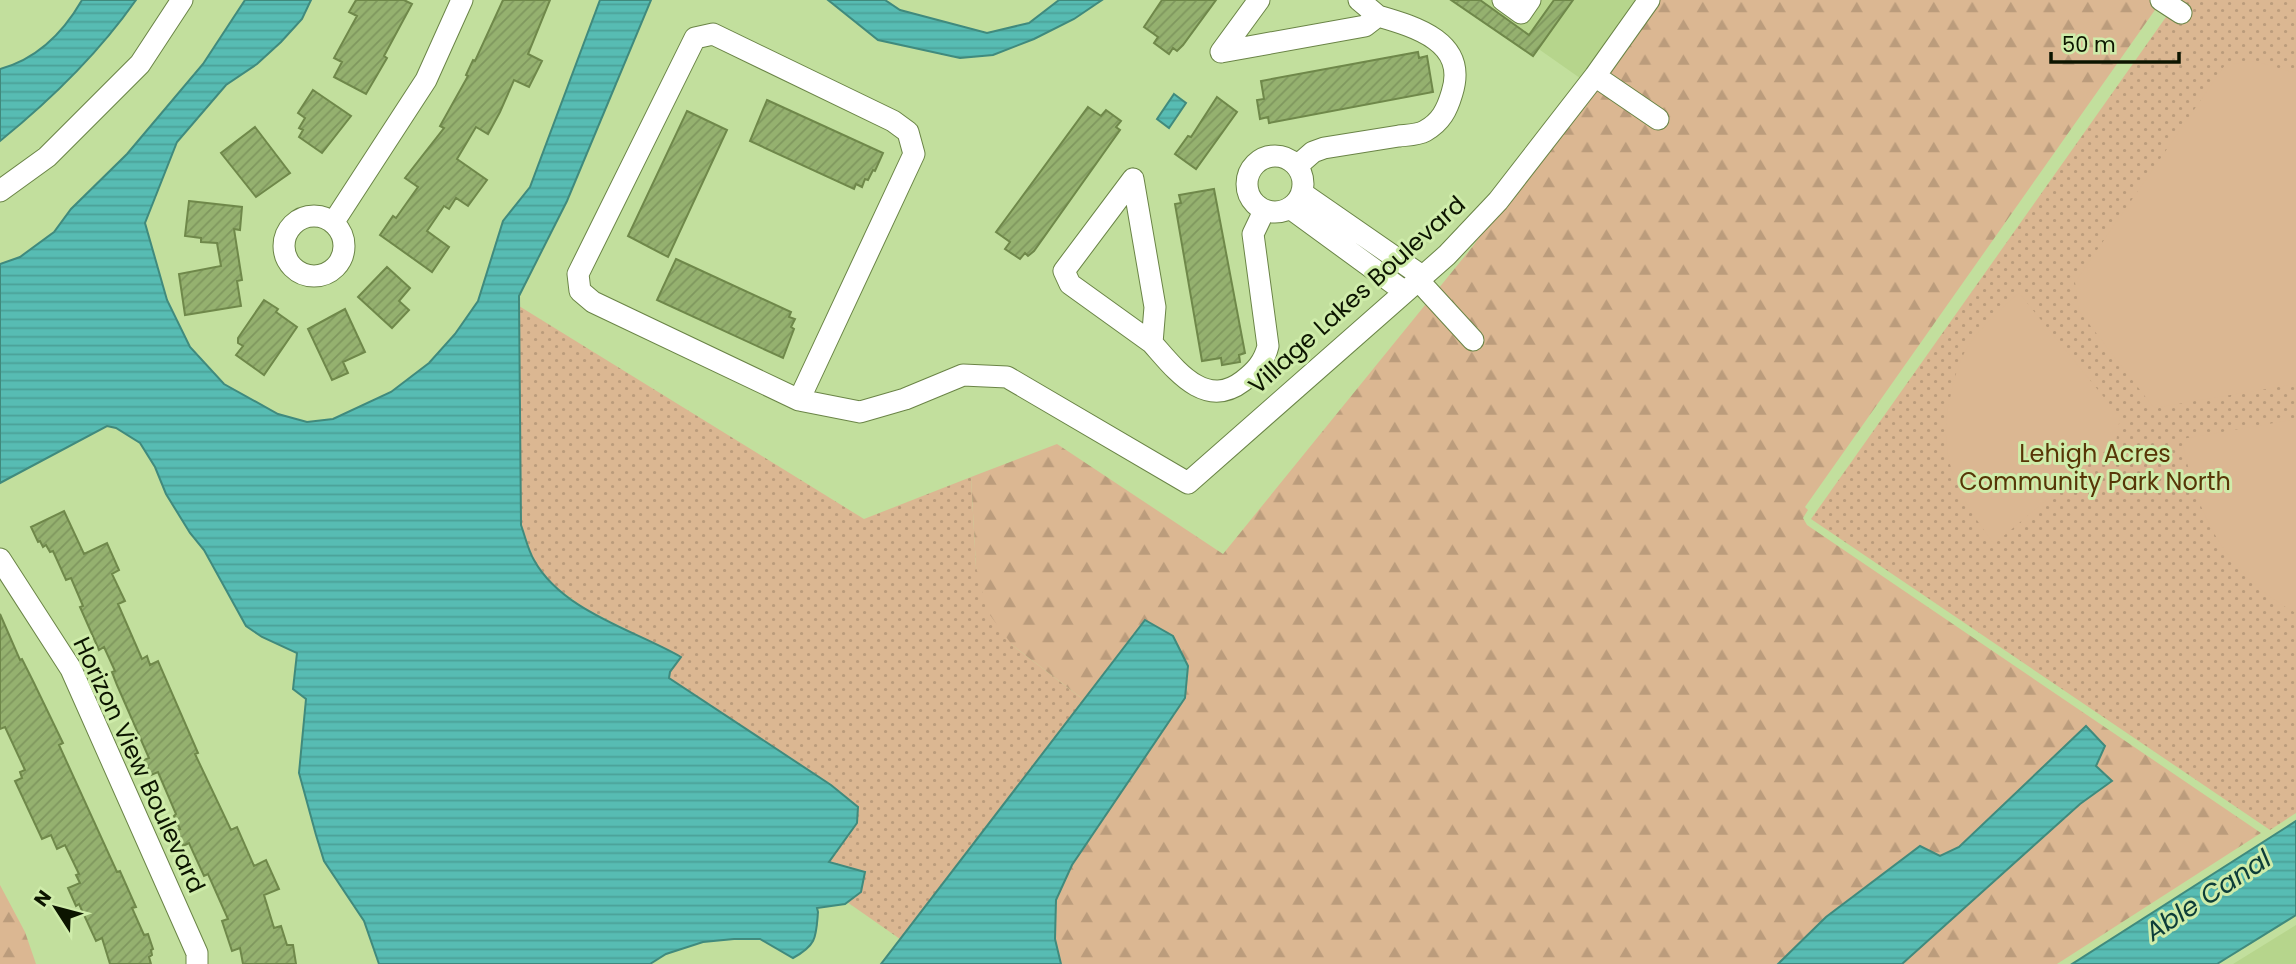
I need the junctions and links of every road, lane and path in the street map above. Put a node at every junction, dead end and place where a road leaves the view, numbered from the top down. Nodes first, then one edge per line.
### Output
1 (182, 0) edge
2 (462, 0) edge
3 (1259, 0) edge
4 (1359, 0) edge
5 (1503, 0) edge
6 (1530, 0) edge
7 (1649, 0) edge
8 (2161, 0) edge
9 (2181, 13) dead end
10 (1378, 16) junction
11 (1595, 76) junction
12 (1658, 119) dead end
13 (1297, 166) junction
14 (0, 191) edge
15 (1296, 201) junction
16 (1264, 211) junction
17 (332, 223) dead end
18 (1415, 283) junction
19 (1473, 340) dead end
20 (1152, 343) junction
21 (799, 400) junction
22 (0, 559) edge
23 (197, 964) edge

1 - 14 street
2 - 17 street
3 - 10 street
4 - 10 street
5 - 6 street
7 - 11 street, Village Lakes Boulevard
8 - 9 street
10 - 13 street
11 - 12 street
11 - 18 street, Village Lakes Boulevard
13 - 15 street
13 - 16 street
15 - 16 street
15 - 18 street
16 - 20 street
18 - 19 street
18 - 21 street, Village Lakes Boulevard
20 - 20 street
21 - 21 street
22 - 23 street, Horizon View Boulevard

